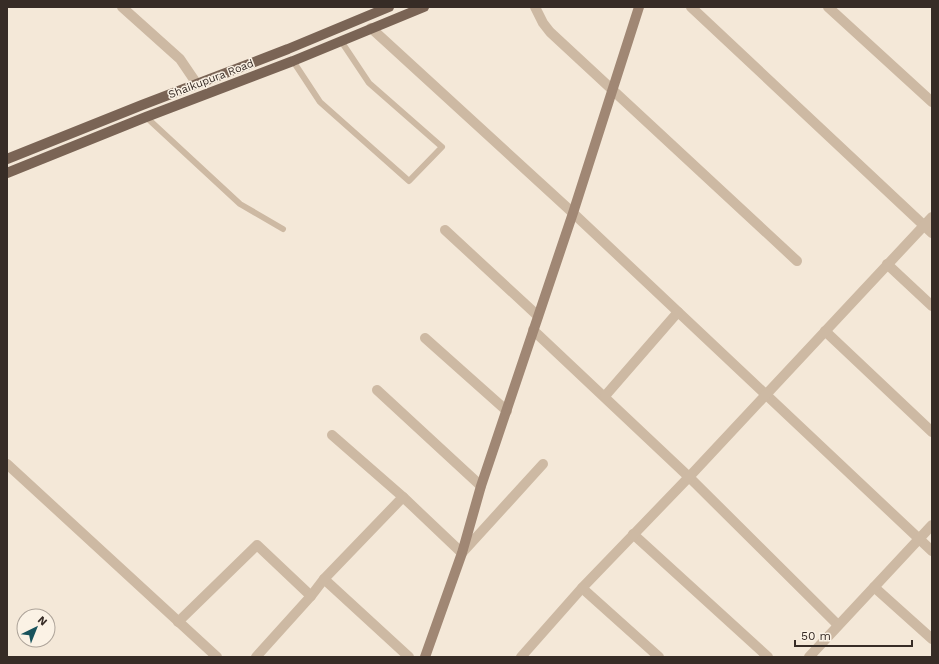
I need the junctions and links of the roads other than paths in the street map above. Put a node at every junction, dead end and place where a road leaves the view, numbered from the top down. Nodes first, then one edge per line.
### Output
1 (122, 7) edge
2 (387, 7) edge
3 (424, 7) edge
4 (535, 7) edge
5 (639, 7) edge
6 (691, 7) edge
7 (828, 7) edge
8 (371, 28) junction
9 (341, 41) junction
10 (293, 61) junction
11 (197, 84) junction
12 (613, 91) junction
13 (932, 102) edge
14 (146, 117) junction
15 (7, 159) edge
16 (7, 173) edge
17 (573, 213) junction
18 (932, 216) edge
19 (924, 225) junction
20 (283, 229) dead end
21 (446, 230) dead end
22 (932, 233) edge
23 (797, 261) dead end
24 (887, 264) junction
25 (932, 306) edge
26 (678, 312) junction
27 (538, 316) junction
28 (533, 330) junction
29 (825, 330) junction
30 (425, 338) dead end
31 (377, 390) dead end
32 (765, 394) junction
33 (605, 396) junction
34 (507, 411) junction
35 (932, 432) edge
36 (332, 434) dead end
37 (7, 464) edge
38 (543, 464) dead end
39 (689, 477) junction
40 (481, 486) junction
41 (403, 497) junction
42 (932, 525) edge
43 (633, 534) junction
44 (919, 538) junction
45 (932, 551) edge
46 (462, 553) junction
47 (324, 579) junction
48 (874, 587) junction
49 (582, 588) junction
50 (311, 596) junction
51 (178, 622) junction
52 (838, 625) junction
53 (932, 639) edge
54 (811, 656) edge
55 (217, 657) edge
56 (256, 657) edge
57 (409, 657) edge
58 (425, 657) edge
59 (521, 657) edge
60 (659, 657) edge
61 (768, 657) edge

1 - 11 street
2 - 11 main road, Shaikupura Road
3 - 8 main road, Shaikupura Road
4 - 12 street
5 - 12 main road
6 - 19 street
7 - 13 street
8 - 9 main road, Shaikupura Road
8 - 17 street
9 - 10 main road, Shaikupura Road
9 - 10 lane
10 - 14 main road, Shaikupura Road
11 - 15 main road, Shaikupura Road
12 - 17 main road
12 - 23 street
14 - 16 main road, Shaikupura Road
14 - 20 lane
17 - 26 street
17 - 27 main road
18 - 19 street
19 - 22 street
19 - 24 street
21 - 27 street
24 - 25 street
24 - 29 street
26 - 32 street
26 - 33 street
27 - 28 main road
28 - 33 street
28 - 34 main road
29 - 32 street
29 - 35 street
30 - 34 street
31 - 40 street
32 - 39 street
32 - 44 street
33 - 39 street
34 - 40 main road
36 - 41 street
37 - 51 street
38 - 46 street
39 - 43 street
39 - 52 street
40 - 46 main road
41 - 46 street
41 - 47 street
42 - 44 street
43 - 49 street
43 - 61 street
44 - 45 street
44 - 48 street
46 - 58 main road
47 - 50 street
47 - 57 street
48 - 52 street
48 - 53 street
49 - 59 street
49 - 60 street
50 - 51 street
50 - 56 street
51 - 55 street
52 - 54 street

